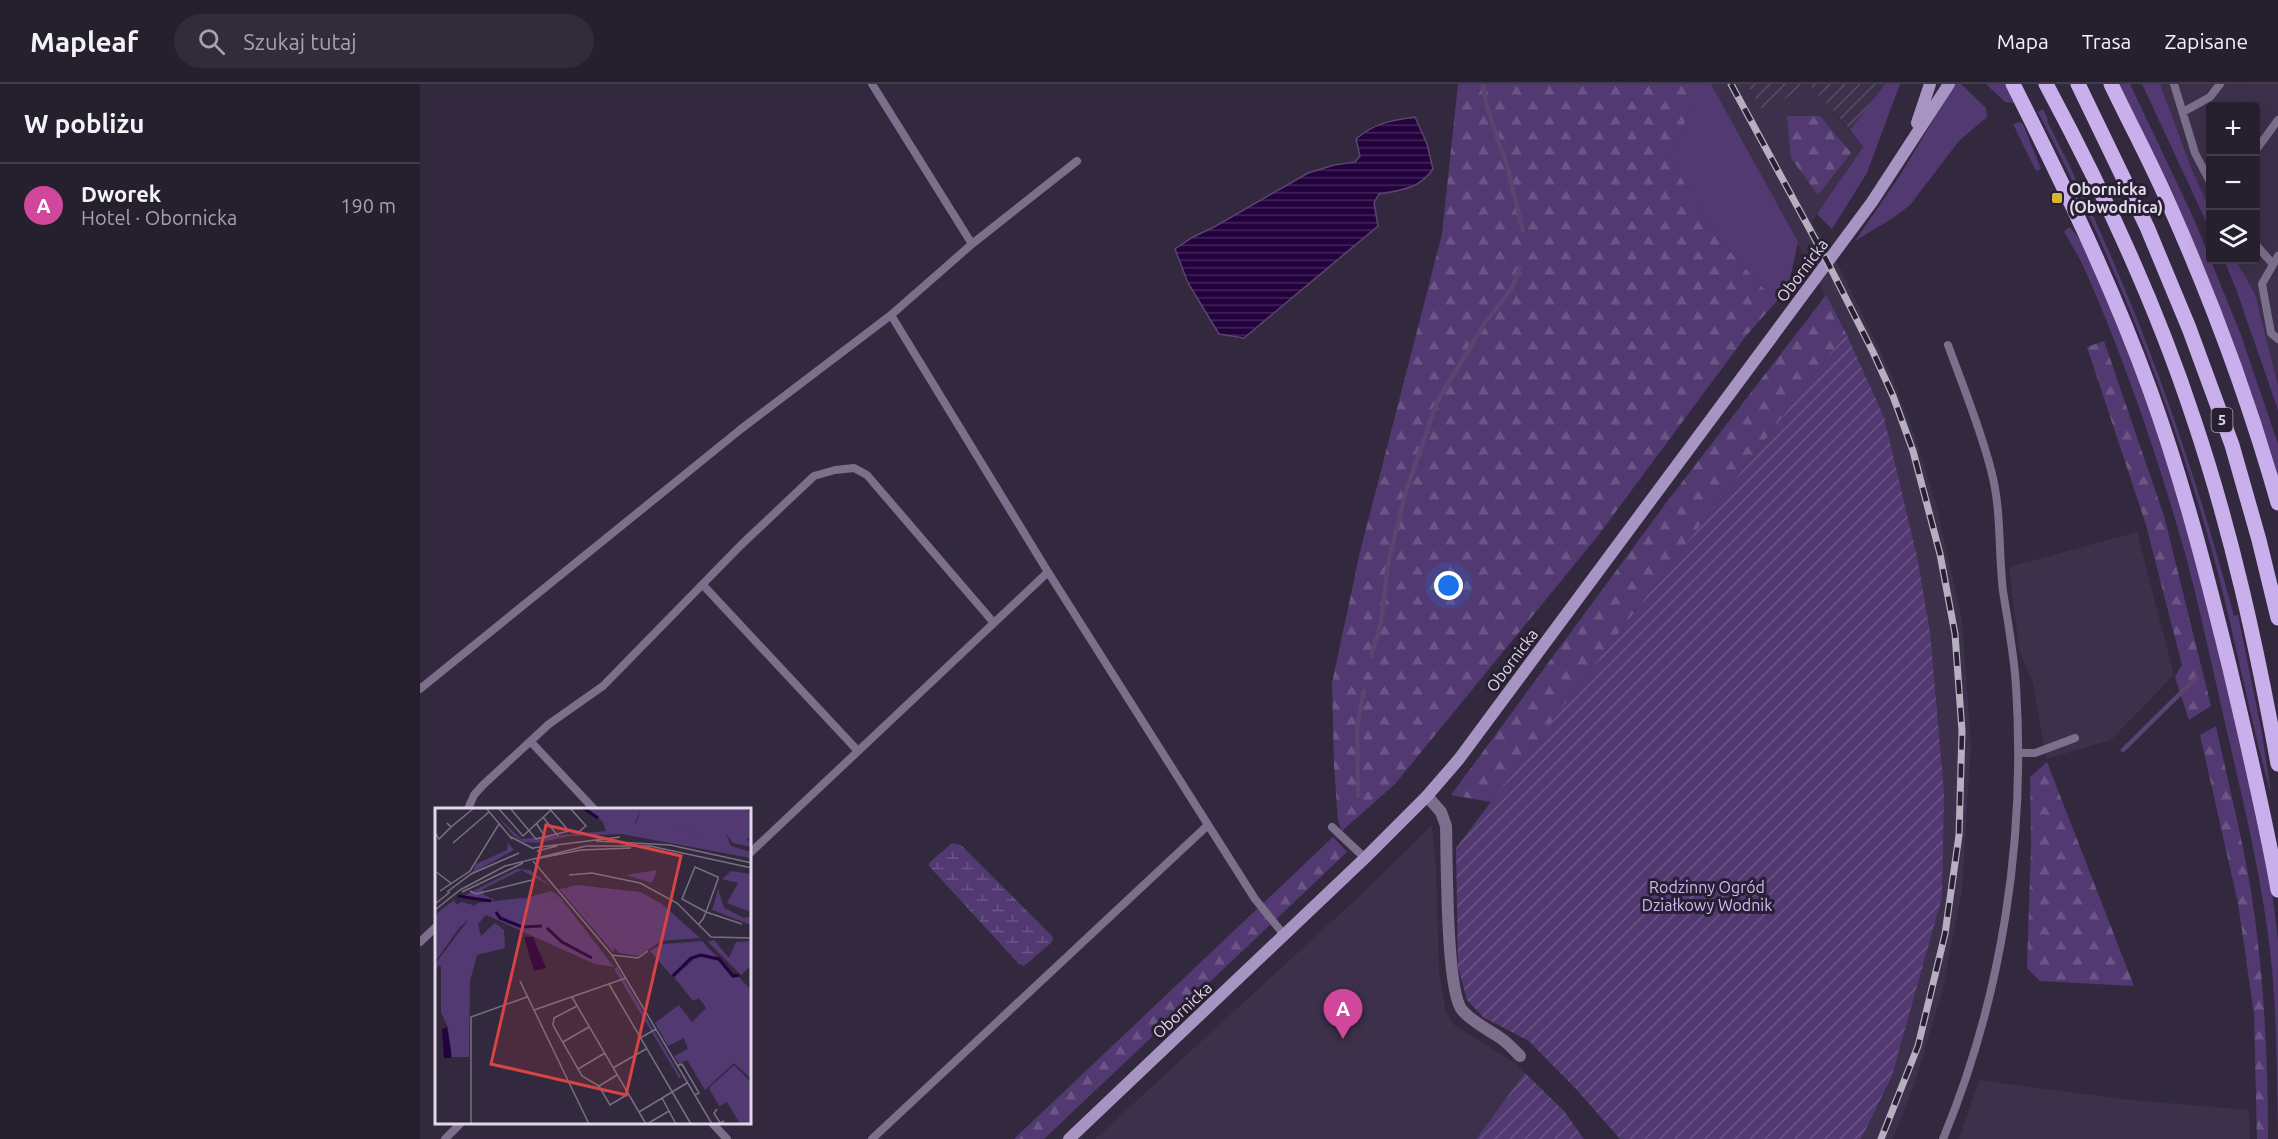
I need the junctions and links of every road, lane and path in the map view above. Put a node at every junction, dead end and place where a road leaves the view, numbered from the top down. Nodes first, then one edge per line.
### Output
1 (872, 84) edge
2 (1930, 84) edge
3 (1948, 84) edge
4 (2013, 84) edge
5 (2046, 84) edge
6 (2110, 84) edge
7 (2174, 84) edge
8 (2220, 84) edge
9 (2081, 91) edge
10 (2183, 112) junction
11 (2278, 120) edge
12 (1912, 140) junction
13 (2260, 145) edge
14 (1077, 161) dead end
15 (2206, 173) edge
16 (972, 244) junction
17 (2260, 250) edge
18 (2278, 256) edge
19 (2272, 264) junction
20 (891, 315) junction
21 (2278, 339) edge
22 (1948, 345) dead end
23 (2278, 503) edge
24 (1048, 572) junction
25 (703, 585) junction
26 (2278, 618) edge
27 (994, 623) junction
28 (420, 689) edge
29 (2075, 738) dead end
30 (531, 742) junction
31 (858, 752) junction
32 (2018, 753) junction
33 (2278, 764) edge
34 (1427, 796) junction
35 (468, 808) edge
36 (593, 808) edge
37 (1208, 825) junction
38 (1332, 827) dead end
39 (752, 852) edge
40 (1365, 858) junction
41 (2278, 890) edge
42 (435, 928) edge
43 (1285, 936) junction
44 (420, 942) edge
45 (1520, 1056) dead end
46 (460, 1124) edge
47 (713, 1124) edge
48 (445, 1139) edge
49 (727, 1139) edge
50 (872, 1139) edge
51 (1069, 1139) edge
52 (1943, 1139) edge

1 - 16 lane
2 - 12 main road, Obornicka
3 - 12 main road, Obornicka
4 - 41 main road
5 - 33 main road, 5
6 - 23 main road
7 - 10 lane
8 - 10 lane
9 - 26 main road, 5
10 - 15 lane
11 - 13 lane
12 - 34 main road, Obornicka
14 - 16 lane
16 - 20 lane
17 - 19 lane
18 - 19 lane
19 - 21 lane
20 - 24 lane
20 - 28 lane
22 - 32 lane
24 - 27 lane
24 - 37 lane
25 - 27 lane
25 - 30 lane
25 - 31 lane
27 - 31 lane
29 - 32 lane
30 - 35 lane
30 - 36 lane
31 - 39 lane
32 - 52 lane
34 - 40 main road, Obornicka
34 - 45 street
37 - 43 lane
37 - 50 lane
38 - 40 lane
40 - 43 main road, Obornicka
42 - 44 lane
43 - 51 main road, Obornicka
46 - 48 lane
47 - 49 lane

